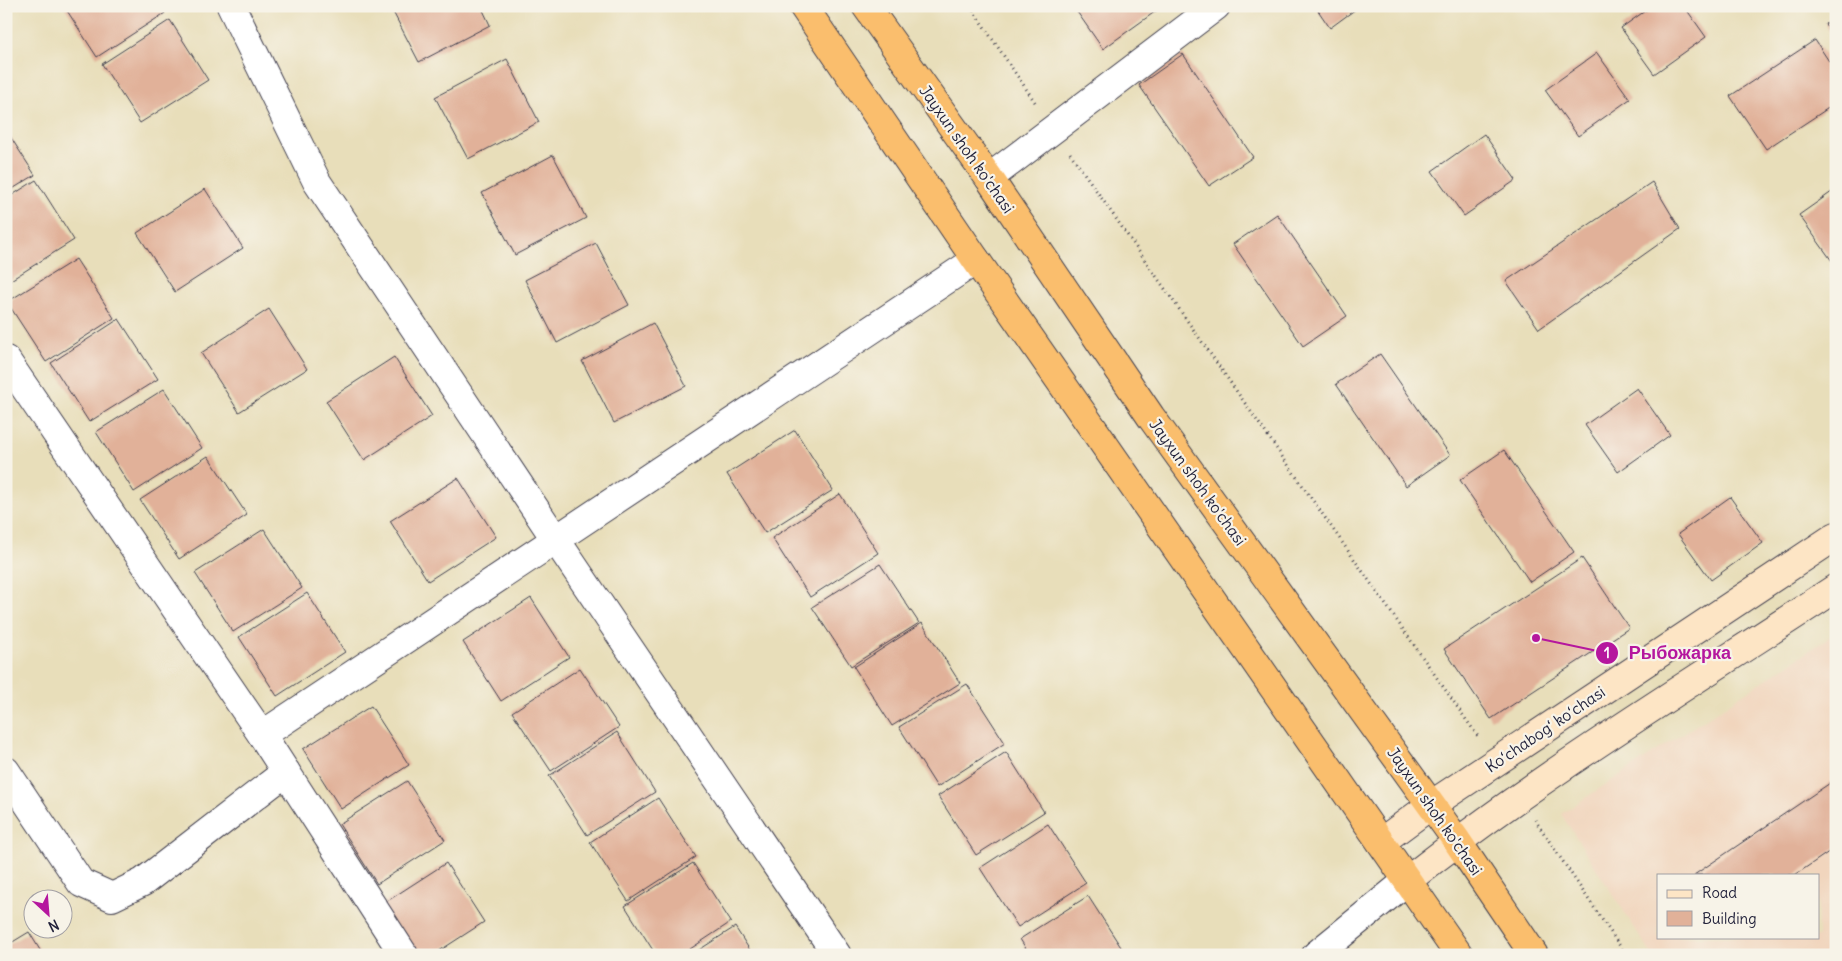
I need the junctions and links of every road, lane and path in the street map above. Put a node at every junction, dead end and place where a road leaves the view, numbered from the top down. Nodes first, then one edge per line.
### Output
1 (231, 6) edge
2 (803, 6) edge
3 (866, 6) edge
4 (970, 6) edge
5 (1216, 6) edge
6 (1053, 129) junction
7 (988, 178) junction
8 (976, 260) junction
9 (6, 360) edge
10 (1836, 536) edge
11 (556, 540) junction
12 (1836, 588) edge
13 (262, 735) junction
14 (1495, 762) junction
15 (6, 771) edge
16 (286, 772) junction
17 (1519, 796) junction
18 (1431, 804) junction
19 (1457, 840) junction
20 (1381, 842) junction
21 (1408, 880) junction
22 (404, 955) edge
23 (837, 955) edge
24 (1316, 955) edge
25 (1459, 955) edge
26 (1534, 955) edge
27 (1626, 955) edge

1 - 11 street
2 - 8 highway
3 - 7 highway, Jayxun shoh ko'chasi
4 - 6 path
5 - 6 street
6 - 7 street
6 - 14 path
7 - 18 highway, Jayxun shoh ko'chasi
8 - 11 street
8 - 20 highway
9 - 13 street
10 - 14 main road, Ko‘chabog‘ ko‘chasi
11 - 13 street
11 - 23 street
12 - 17 main road
13 - 16 street
14 - 18 main road, Ko‘chabog‘ ko‘chasi
15 - 16 street
16 - 22 street
17 - 19 main road
17 - 27 path
18 - 19 highway, Jayxun shoh ko'chasi
18 - 20 main road, Ko‘chabog‘ ko‘chasi
19 - 21 main road
19 - 26 highway, Jayxun shoh ko'chasi
20 - 21 highway
21 - 24 street
21 - 25 highway

